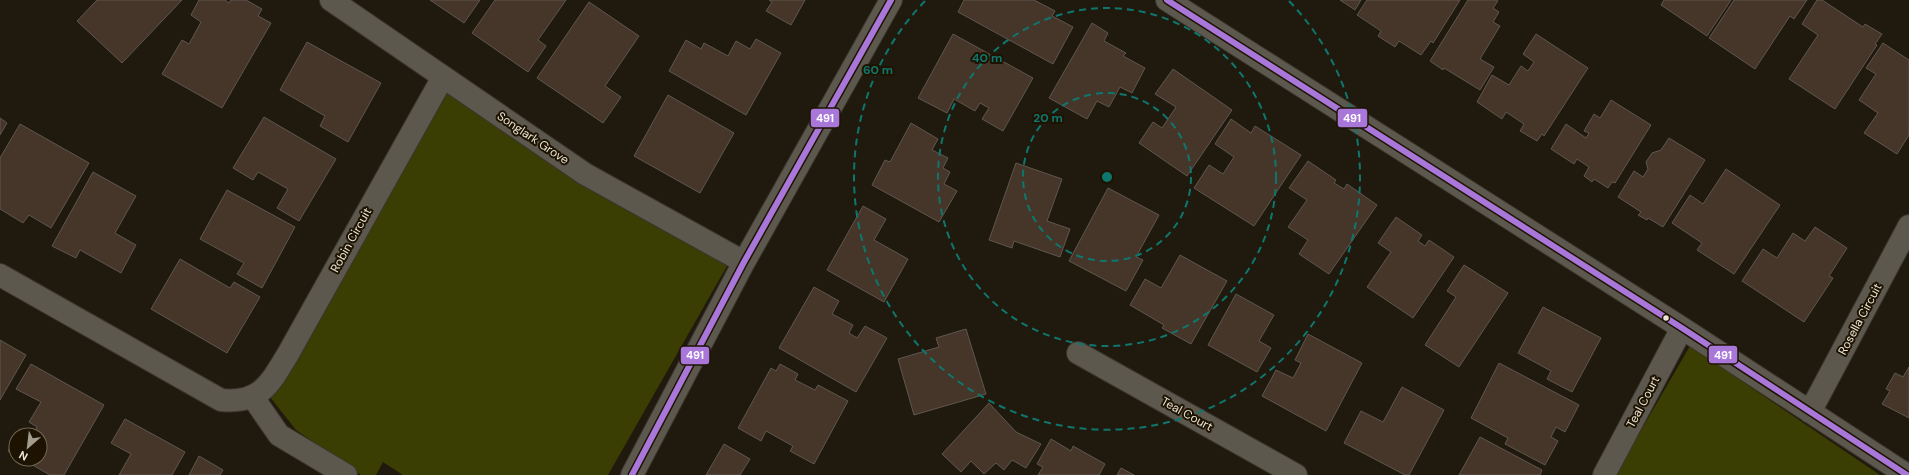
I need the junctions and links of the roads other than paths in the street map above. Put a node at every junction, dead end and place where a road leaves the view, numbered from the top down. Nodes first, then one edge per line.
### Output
1 (331, 0) edge
2 (891, 0) edge
3 (1167, 0) edge
4 (442, 77) junction
5 (1909, 226) edge
6 (744, 262) junction
7 (0, 275) edge
8 (1682, 328) junction
9 (1078, 353) dead end
10 (252, 396) junction
11 (1810, 412) junction
12 (346, 475) edge
13 (632, 475) edge
14 (1296, 475) edge
15 (1604, 475) edge
16 (1907, 475) edge

1 - 4 street, Songlark Grove
2 - 6 street
3 - 8 street
4 - 6 street, Songlark Grove
4 - 10 street, Robin Circuit
5 - 11 street, Rosella Circuit
6 - 13 street
7 - 10 street, Robin Circuit
8 - 11 street
8 - 15 street, Teal Court
9 - 14 street, Teal Court
10 - 12 street
11 - 16 street

